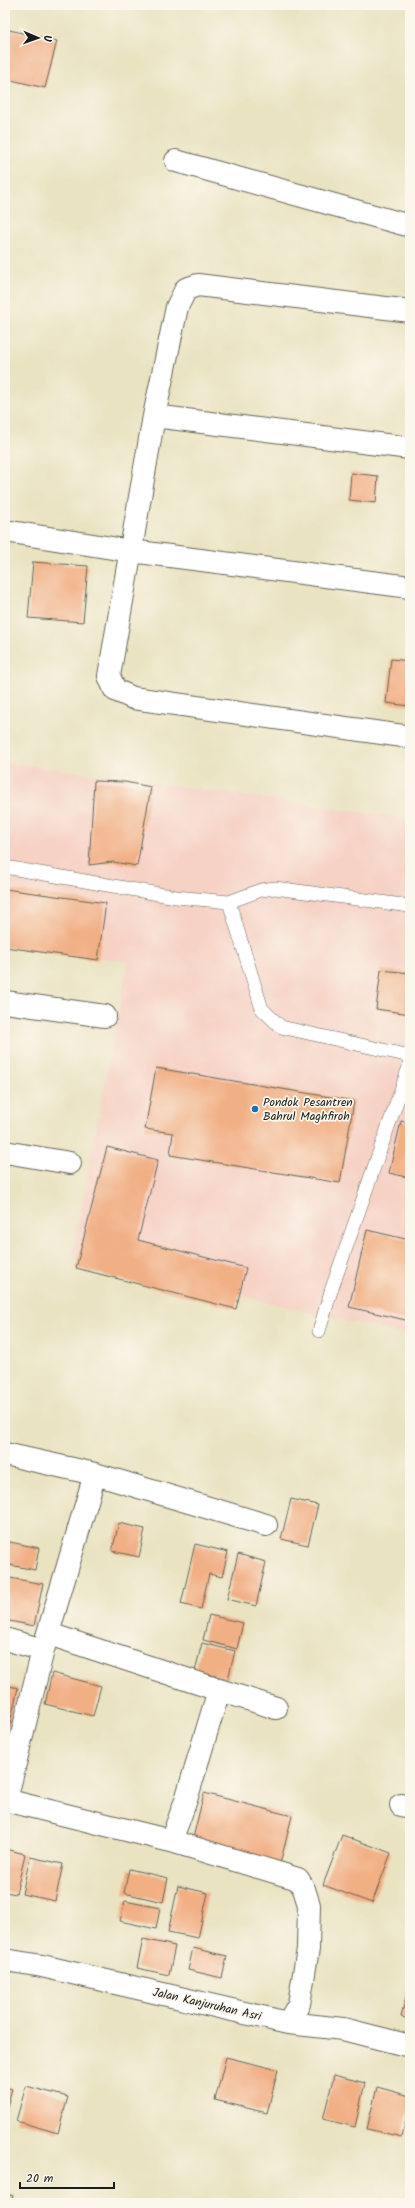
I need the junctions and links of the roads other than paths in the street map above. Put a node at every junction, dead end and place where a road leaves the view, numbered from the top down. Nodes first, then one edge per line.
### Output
1 (176, 161) dead end
2 (410, 226) edge
3 (410, 311) edge
4 (154, 416) junction
5 (410, 448) edge
6 (5, 531) edge
7 (130, 551) junction
8 (410, 587) edge
9 (410, 737) edge
10 (5, 867) edge
11 (229, 902) junction
12 (410, 906) edge
13 (5, 1002) edge
14 (105, 1016) dead end
15 (410, 1056) edge
16 (410, 1064) edge
17 (5, 1152) edge
18 (70, 1162) dead end
19 (319, 1331) dead end
20 (5, 1454) edge
21 (95, 1474) junction
22 (266, 1525) dead end
23 (5, 1639) edge
24 (46, 1642) junction
25 (219, 1690) junction
26 (276, 1708) dead end
27 (5, 1800) edge
28 (171, 1840) junction
29 (5, 1960) edge
30 (288, 2023) junction
31 (410, 2046) edge

1 - 2 street
3 - 4 street
4 - 5 street
4 - 7 street
6 - 7 street
7 - 8 street
7 - 9 street
10 - 11 lane
11 - 12 lane
11 - 15 lane
13 - 14 street
16 - 19 lane
17 - 18 street
20 - 21 street
21 - 22 street
21 - 24 street
23 - 24 street
24 - 25 street
24 - 27 street
25 - 26 street
25 - 28 street
27 - 28 street
28 - 30 street
29 - 30 street, Jalan Kanjuruhan Asri
30 - 31 street, Jalan Kanjuruhan Asri

